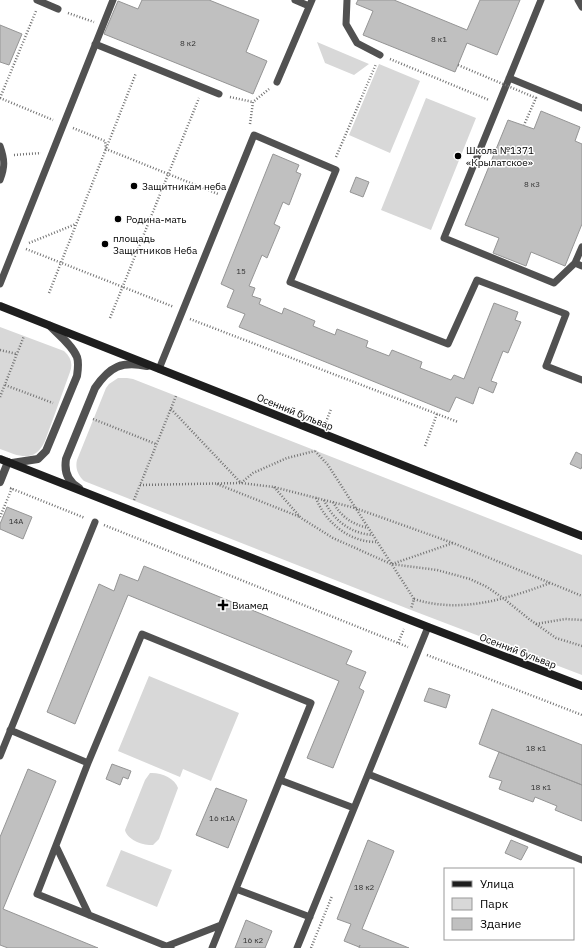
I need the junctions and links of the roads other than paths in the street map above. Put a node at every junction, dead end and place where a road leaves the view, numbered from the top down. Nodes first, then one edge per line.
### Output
1 (113, 0) edge
2 (295, 0) edge
3 (347, 0) edge
4 (541, 0) edge
5 (578, 0) edge
6 (39, 1) edge
7 (310, 3) edge
8 (582, 7) edge
9 (58, 9) road end
10 (95, 44) junction
11 (380, 55) road end
12 (509, 78) junction
13 (277, 82) road end
14 (219, 94) road end
15 (582, 108) edge
16 (0, 146) edge
17 (0, 180) edge
18 (582, 247) edge
19 (579, 264) edge
20 (0, 284) edge
21 (0, 306) edge
22 (48, 325) junction
23 (156, 368) junction
24 (582, 380) edge
25 (7, 461) edge
26 (3, 484) edge
27 (86, 492) junction
28 (95, 522) road end
29 (581, 533) edge
30 (428, 627) junction
31 (582, 686) edge
32 (10, 730) junction
33 (0, 756) edge
34 (88, 763) junction
35 (368, 774) junction
36 (280, 780) junction
37 (354, 808) junction
38 (56, 846) junction
39 (582, 860) edge
40 (236, 889) junction
41 (89, 915) junction
42 (310, 917) junction
43 (221, 925) junction
44 (169, 947) edge
45 (212, 948) edge
46 (298, 948) edge

1 - 10 lane
2 - 7 lane
3 - 11 lane
4 - 12 lane
5 - 8 lane
6 - 9 lane
7 - 13 lane
10 - 14 lane
10 - 20 lane
12 - 15 lane
12 - 19 lane
16 - 17 lane
18 - 19 lane
21 - 22 street, Осенний бульвар
22 - 23 street, Осенний бульвар
22 - 25 street
23 - 24 lane
23 - 27 street
23 - 29 street, Осенний бульвар
25 - 26 street
25 - 27 street, Осенний бульвар
27 - 30 street, Осенний бульвар
28 - 32 lane
30 - 31 street, Осенний бульвар
30 - 35 lane
32 - 33 lane
32 - 34 lane
34 - 36 lane
34 - 38 lane
35 - 37 lane
35 - 39 lane
36 - 37 lane
36 - 40 lane
37 - 42 lane
38 - 41 lane
38 - 41 lane
40 - 42 lane
40 - 43 lane
41 - 44 lane
42 - 46 lane
43 - 44 lane
43 - 45 lane

